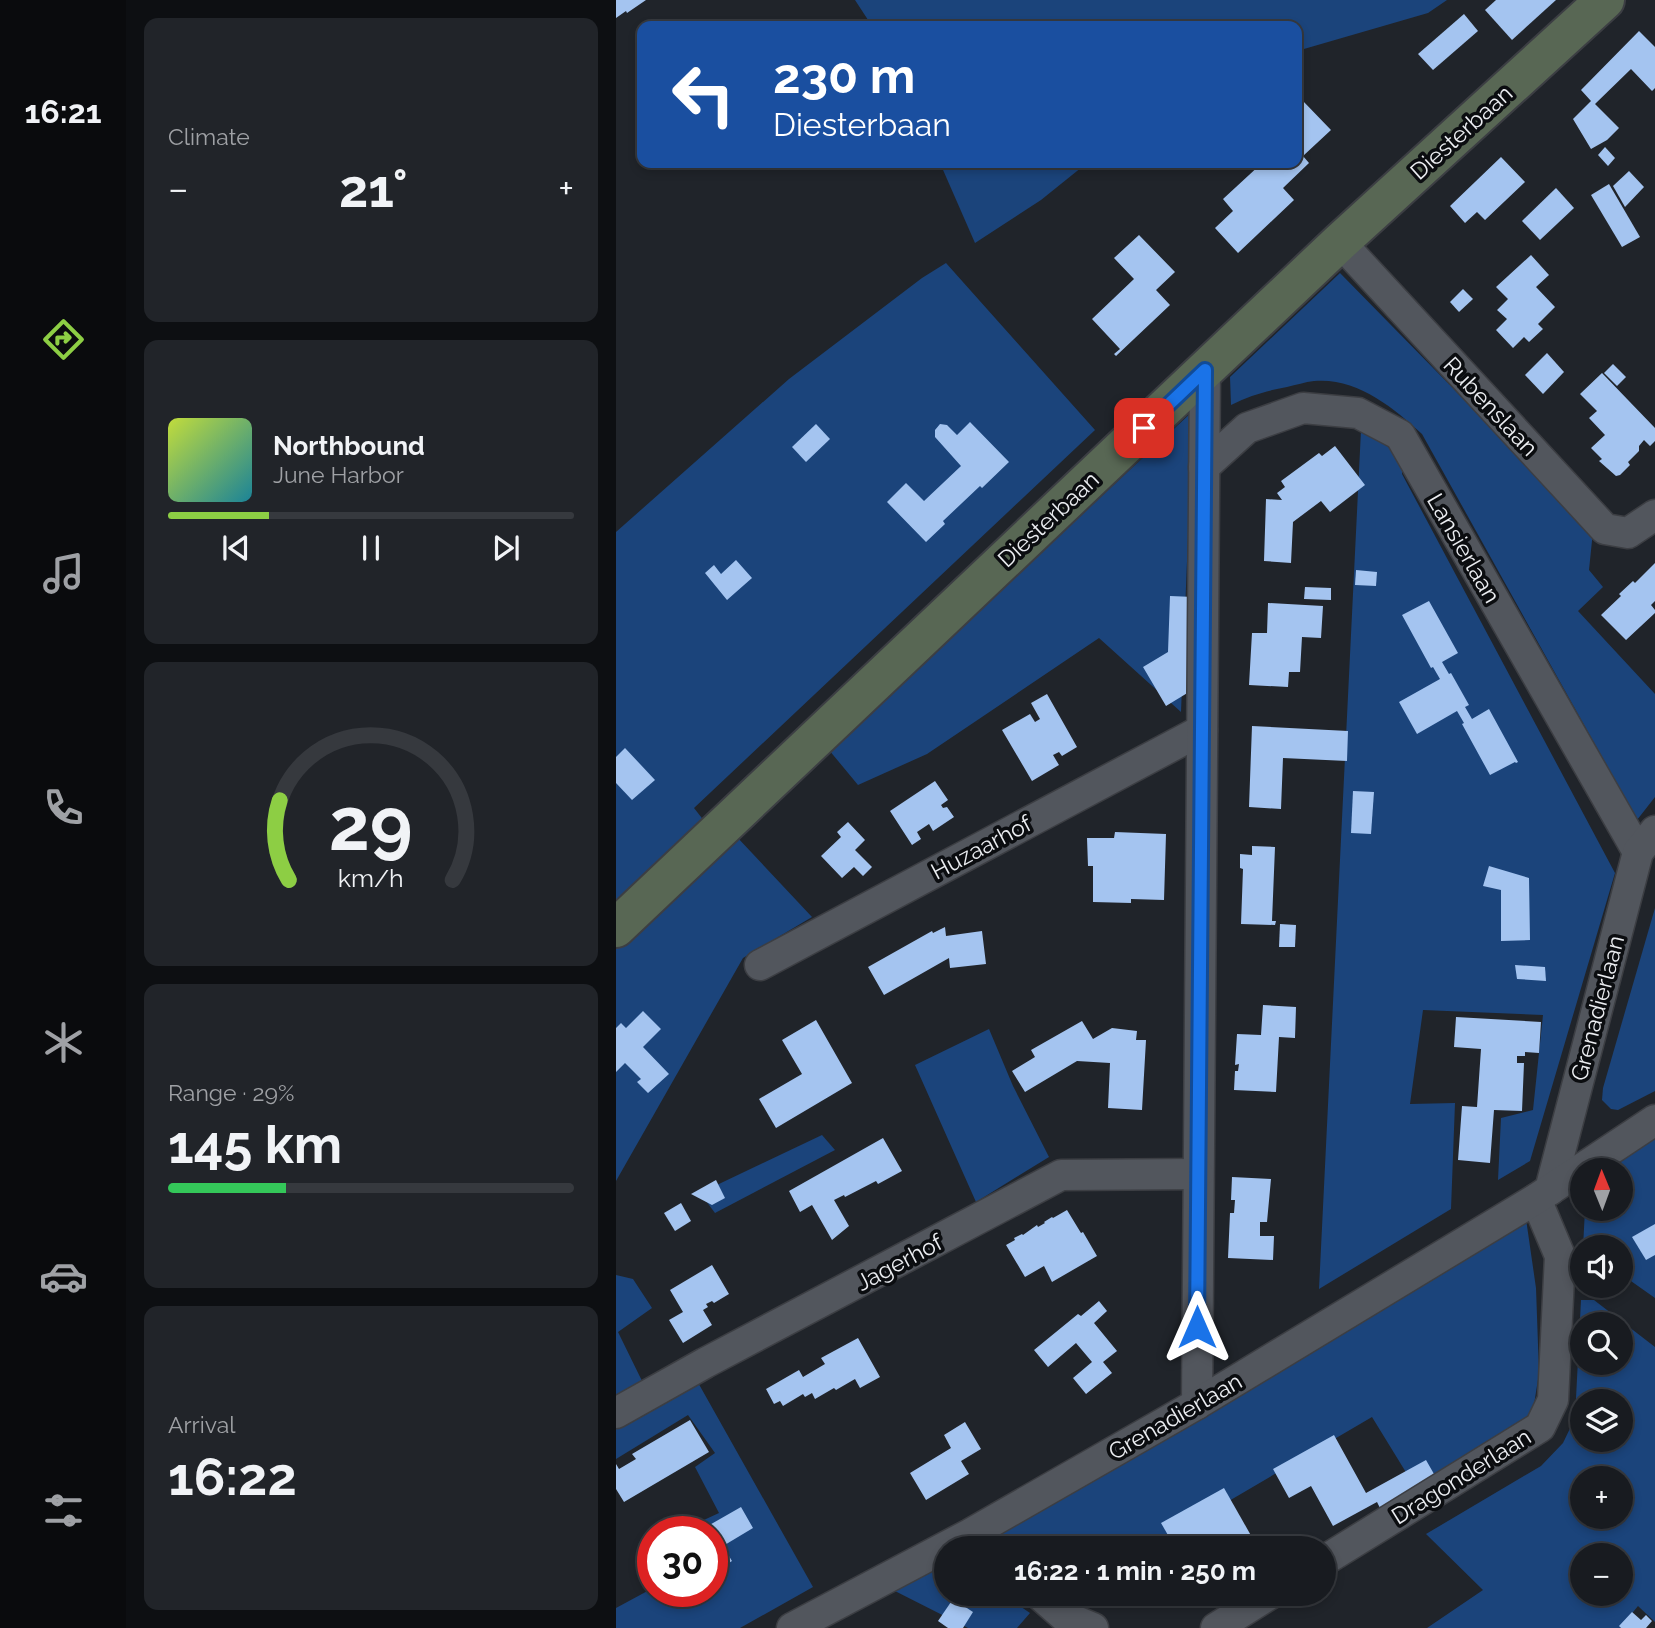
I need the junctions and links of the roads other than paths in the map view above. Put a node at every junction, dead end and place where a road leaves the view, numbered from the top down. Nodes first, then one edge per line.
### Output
1 (1605, 0) edge
2 (1340, 242) junction
3 (1205, 370) junction
4 (1204, 467) junction
5 (1655, 515) edge
6 (1202, 730) junction
7 (1647, 842) edge
8 (616, 928) edge
9 (760, 965) dead end
10 (1655, 1120) edge
11 (1198, 1174) junction
12 (1543, 1194) junction
13 (1197, 1404) junction
14 (616, 1413) edge
15 (986, 1536) edge
16 (1336, 1553) edge
17 (934, 1562) edge
18 (1052, 1606) edge
19 (1251, 1606) edge
20 (792, 1628) edge
21 (1093, 1628) edge
22 (1216, 1628) edge

1 - 2 street, Diesterbaan
2 - 3 street, Diesterbaan
2 - 5 street, Rubenslaan
3 - 4 street
3 - 8 street, Diesterbaan
4 - 6 street
4 - 7 street, Lansierlaan
6 - 9 street, Huzaarhof
6 - 11 street
7 - 12 street, Grenadierlaan
10 - 12 street, Grenadierlaan
11 - 13 street
11 - 14 street, Jagerhof
12 - 13 street, Grenadierlaan
12 - 16 street, Dragonderlaan
13 - 15 street, Grenadierlaan
17 - 20 street, Grenadierlaan
18 - 21 street
19 - 22 street

